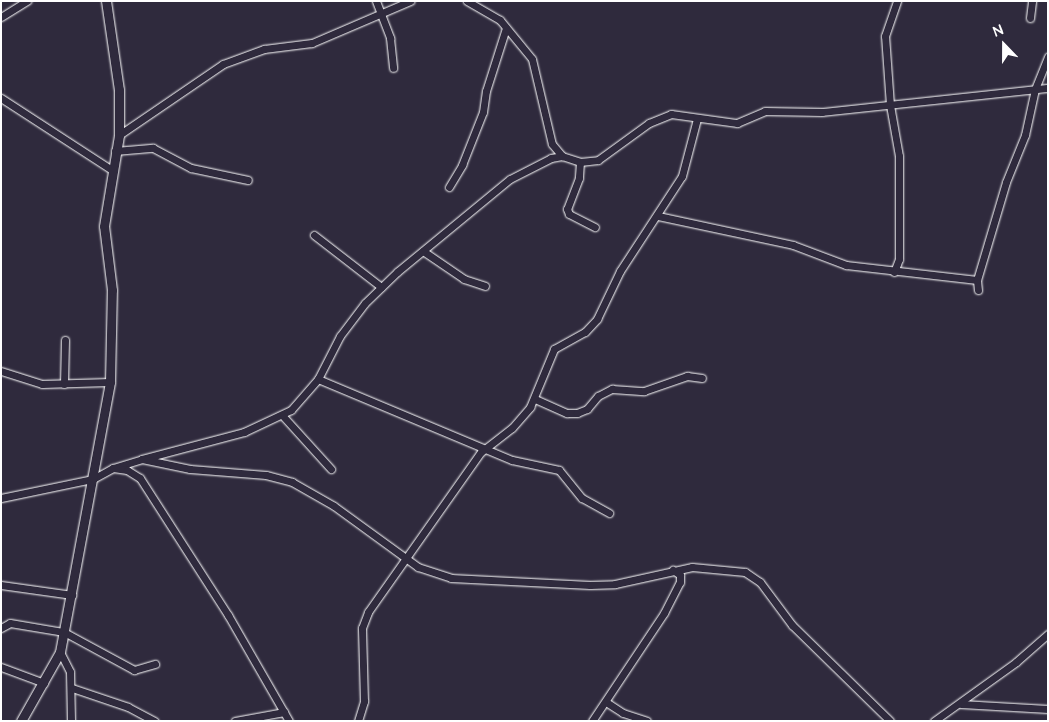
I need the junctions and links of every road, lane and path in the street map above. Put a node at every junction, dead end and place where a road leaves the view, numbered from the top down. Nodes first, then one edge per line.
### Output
1 (27, 1) edge
2 (106, 1) edge
3 (376, 1) edge
4 (410, 1) edge
5 (467, 1) edge
6 (897, 1) edge
7 (1032, 1) edge
8 (384, 14) junction
9 (1, 16) edge
10 (1030, 18) dead end
11 (506, 28) junction
12 (1048, 57) edge
13 (393, 68) dead end
14 (1048, 88) edge
15 (1035, 89) junction
16 (1, 98) edge
17 (890, 105) junction
18 (697, 119) junction
19 (119, 135) junction
20 (116, 151) junction
21 (562, 156) junction
22 (580, 162) junction
23 (112, 170) junction
24 (248, 180) dead end
25 (449, 187) dead end
26 (658, 216) junction
27 (595, 227) dead end
28 (314, 235) dead end
29 (423, 251) junction
30 (894, 272) junction
31 (978, 280) junction
32 (485, 286) dead end
33 (381, 287) junction
34 (978, 290) dead end
35 (65, 340) dead end
36 (1, 370) edge
37 (702, 378) dead end
38 (318, 379) junction
39 (110, 382) junction
40 (64, 384) junction
41 (535, 399) junction
42 (282, 415) junction
43 (485, 448) junction
44 (142, 459) junction
45 (113, 468) junction
46 (331, 469) dead end
47 (93, 479) junction
48 (1, 498) edge
49 (609, 513) dead end
50 (407, 560) junction
51 (673, 570) junction
52 (1, 585) edge
53 (72, 594) junction
54 (1, 628) edge
55 (64, 632) junction
56 (1048, 634) edge
57 (60, 652) junction
58 (155, 664) dead end
59 (1, 667) edge
60 (44, 683) junction
61 (72, 688) junction
62 (606, 702) junction
63 (960, 704) junction
64 (1048, 709) edge
65 (284, 712) junction
66 (21, 721) edge
67 (71, 721) edge
68 (154, 721) edge
69 (235, 721) edge
70 (289, 721) edge
71 (358, 721) edge
72 (592, 721) edge
73 (647, 721) edge
74 (890, 721) edge
75 (934, 721) edge

1 - 9 street
2 - 19 main road
3 - 8 street
4 - 8 street
5 - 11 street
6 - 17 street
7 - 10 street
8 - 13 street
8 - 19 street
11 - 21 street
11 - 25 street
12 - 15 street
14 - 15 street
15 - 17 street
15 - 31 street
16 - 23 street
17 - 18 street
17 - 30 street
18 - 22 street
18 - 26 street
19 - 20 main road
20 - 23 main road
20 - 24 street
21 - 22 street
21 - 29 street
22 - 27 street
23 - 39 main road
26 - 30 street
26 - 41 street
28 - 33 street
29 - 32 street
29 - 33 street
30 - 31 street
31 - 34 street
33 - 38 street
35 - 40 street
36 - 40 street
37 - 41 street
38 - 42 street
38 - 43 street
39 - 40 street
39 - 47 main road
41 - 43 street
42 - 44 street
42 - 46 street
43 - 49 street
43 - 50 street
44 - 45 street
44 - 50 street
45 - 47 street
45 - 65 street
47 - 48 street
47 - 53 main road
50 - 51 street
50 - 71 street
51 - 62 street
51 - 74 street
52 - 53 street
53 - 55 main road
54 - 55 street
55 - 57 main road
55 - 58 street
56 - 63 street
57 - 60 main road
57 - 61 street
59 - 60 street
60 - 66 main road
61 - 67 street
61 - 68 street
62 - 72 street
62 - 73 street
63 - 64 street
63 - 75 street
65 - 69 street
65 - 70 street

